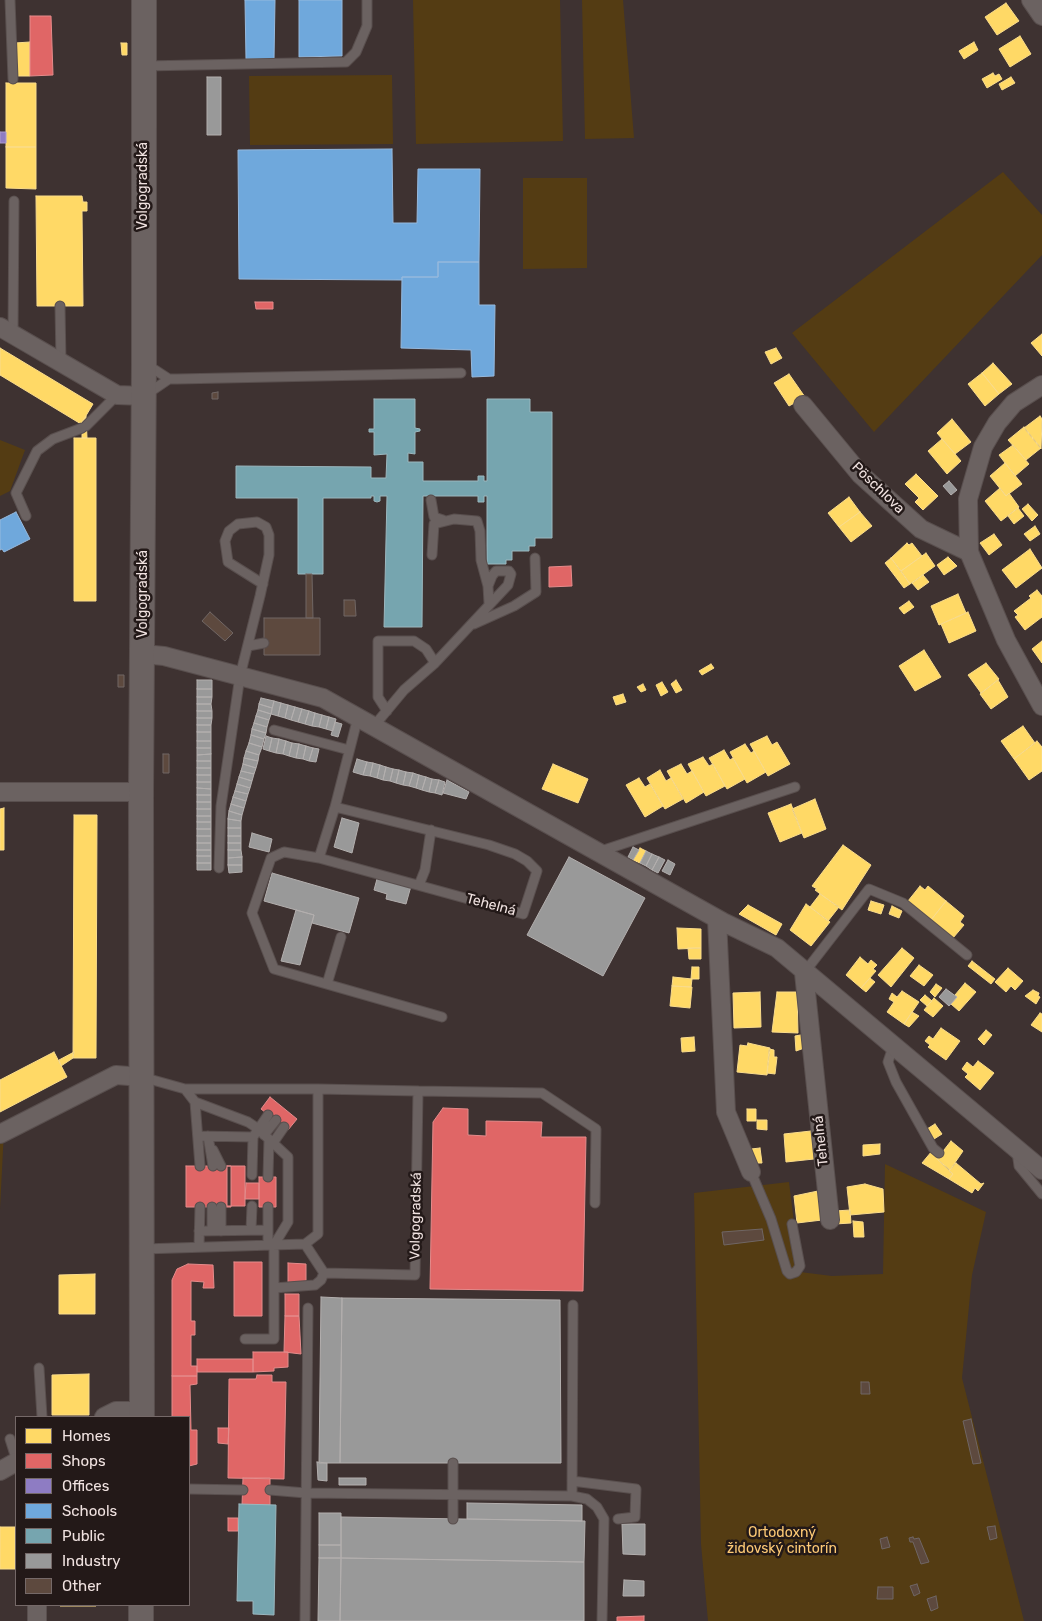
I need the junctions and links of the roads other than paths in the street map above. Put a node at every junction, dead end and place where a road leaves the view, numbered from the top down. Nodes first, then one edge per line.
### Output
1 (10, 0) edge
2 (144, 0) edge
3 (367, 0) edge
4 (1032, 0) edge
5 (1042, 16) edge
6 (144, 66) junction
7 (13, 79) dead end
8 (14, 201) dead end
9 (60, 306) dead end
10 (6, 330) edge
11 (61, 362) junction
12 (144, 362) junction
13 (461, 373) dead end
14 (173, 379) junction
15 (1042, 385) edge
16 (117, 395) junction
17 (144, 396) junction
18 (803, 405) dead end
19 (432, 500) dead end
20 (26, 516) dead end
21 (434, 520) junction
22 (969, 552) junction
23 (432, 555) dead end
24 (535, 558) dead end
25 (263, 584) junction
26 (488, 586) junction
27 (489, 604) junction
28 (471, 625) junction
29 (264, 643) dead end
30 (248, 646) junction
31 (143, 654) junction
32 (435, 663) junction
33 (240, 676) junction
34 (1042, 706) edge
35 (387, 711) junction
36 (358, 717) junction
37 (374, 726) junction
38 (274, 730) dead end
39 (349, 750) junction
40 (795, 787) dead end
41 (0, 792) edge
42 (141, 792) junction
43 (335, 807) junction
44 (431, 830) junction
45 (598, 852) junction
46 (318, 858) junction
47 (219, 868) dead end
48 (419, 886) junction
49 (717, 919) junction
50 (341, 937) dead end
51 (967, 955) dead end
52 (804, 973) junction
53 (328, 984) junction
54 (442, 1017) dead end
55 (893, 1047) junction
56 (142, 1077) junction
57 (185, 1089) junction
58 (318, 1089) junction
59 (418, 1091) junction
60 (195, 1102) junction
61 (284, 1127) dead end
62 (255, 1132) junction
63 (0, 1134) edge
64 (198, 1136) junction
65 (209, 1139) junction
66 (269, 1139) junction
67 (1017, 1149) junction
68 (939, 1153) dead end
69 (200, 1166) dead end
70 (217, 1166) dead end
71 (1042, 1170) edge
72 (751, 1172) joint
73 (252, 1175) dead end
74 (268, 1177) dead end
75 (1042, 1194) edge
76 (595, 1203) dead end
77 (252, 1206) dead end
78 (200, 1207) dead end
79 (217, 1207) dead end
80 (268, 1207) dead end
81 (830, 1220) dead end
82 (792, 1224) dead end
83 (251, 1230) junction
84 (268, 1230) junction
85 (200, 1231) junction
86 (216, 1231) junction
87 (305, 1244) junction
88 (271, 1245) junction
89 (199, 1248) junction
90 (142, 1250) junction
91 (324, 1274) junction
92 (274, 1288) junction
93 (573, 1305) dead end
94 (308, 1308) dead end
95 (245, 1339) dead end
96 (39, 1368) dead end
97 (142, 1414) edge
98 (42, 1416) edge
99 (106, 1416) edge
100 (10, 1439) dead end
101 (15, 1455) edge
102 (15, 1463) edge
103 (453, 1463) dead end
104 (0, 1471) edge
105 (572, 1481) junction
106 (190, 1489) edge
107 (243, 1490) dead end
108 (270, 1490) dead end
109 (306, 1493) junction
110 (453, 1495) junction
111 (572, 1496) junction
112 (453, 1519) dead end
113 (618, 1519) dead end
114 (37, 1606) edge
115 (141, 1606) edge
116 (37, 1621) edge
117 (140, 1621) edge
118 (305, 1621) edge
119 (602, 1621) edge

1 - 7 lane
2 - 6 street, Volgogradská
3 - 6 lane
4 - 5 street
6 - 12 street, Volgogradská
8 - 10 lane
9 - 11 lane
10 - 11 street
11 - 16 street
12 - 14 lane
12 - 17 street, Volgogradská
13 - 14 lane
14 - 17 lane
15 - 22 street
16 - 17 street
16 - 20 lane
17 - 31 street, Volgogradská
18 - 22 street, Pöschlova
19 - 21 lane
21 - 23 lane
21 - 26 lane
22 - 34 street
24 - 28 lane
25 - 25 lane
25 - 30 lane
26 - 27 lane
26 - 27 lane
27 - 28 lane
28 - 32 lane
29 - 30 lane
30 - 33 lane
31 - 33 street
31 - 42 street, Volgogradská
32 - 35 lane
32 - 35 lane
33 - 36 street
33 - 47 lane
35 - 37 lane
36 - 37 street
36 - 39 lane
37 - 45 street
38 - 39 lane
39 - 43 lane
40 - 45 lane
41 - 42 street
42 - 56 street, Volgogradská
43 - 44 lane, Tehelná
43 - 46 lane
44 - 48 lane
44 - 48 lane, Tehelná
45 - 49 street
46 - 48 lane, Tehelná
46 - 53 lane, Tehelná
49 - 52 street
49 - 72 street
50 - 53 lane
51 - 52 lane
52 - 55 street
52 - 81 street, Tehelná
53 - 54 lane
55 - 67 street
55 - 68 lane
56 - 57 lane
56 - 63 street
56 - 90 street, Volgogradská
57 - 58 lane
57 - 60 lane
58 - 59 lane
58 - 87 lane
59 - 76 lane
59 - 91 lane, Volgogradská
60 - 62 lane
60 - 64 lane
61 - 66 lane
62 - 65 lane
62 - 66 lane
62 - 66 lane
62 - 73 lane
64 - 65 lane
64 - 69 lane
65 - 70 lane
66 - 74 lane
66 - 88 lane
67 - 71 street
67 - 75 lane
72 - 82 lane
77 - 83 lane
78 - 85 lane
79 - 86 lane
80 - 84 lane
83 - 84 lane
83 - 86 lane
84 - 88 lane
85 - 86 lane
85 - 89 lane
87 - 88 lane
87 - 91 lane
88 - 89 lane
88 - 92 lane
89 - 90 lane
90 - 97 street, Volgogradská
91 - 92 lane
92 - 95 lane
93 - 105 lane
94 - 109 lane
96 - 98 lane
97 - 99 street
100 - 101 lane
102 - 104 street
103 - 110 lane
105 - 111 lane
105 - 113 lane
106 - 107 lane
108 - 109 lane
109 - 110 lane
109 - 118 lane
110 - 111 lane
110 - 112 lane
111 - 119 lane
114 - 116 street
115 - 117 street

